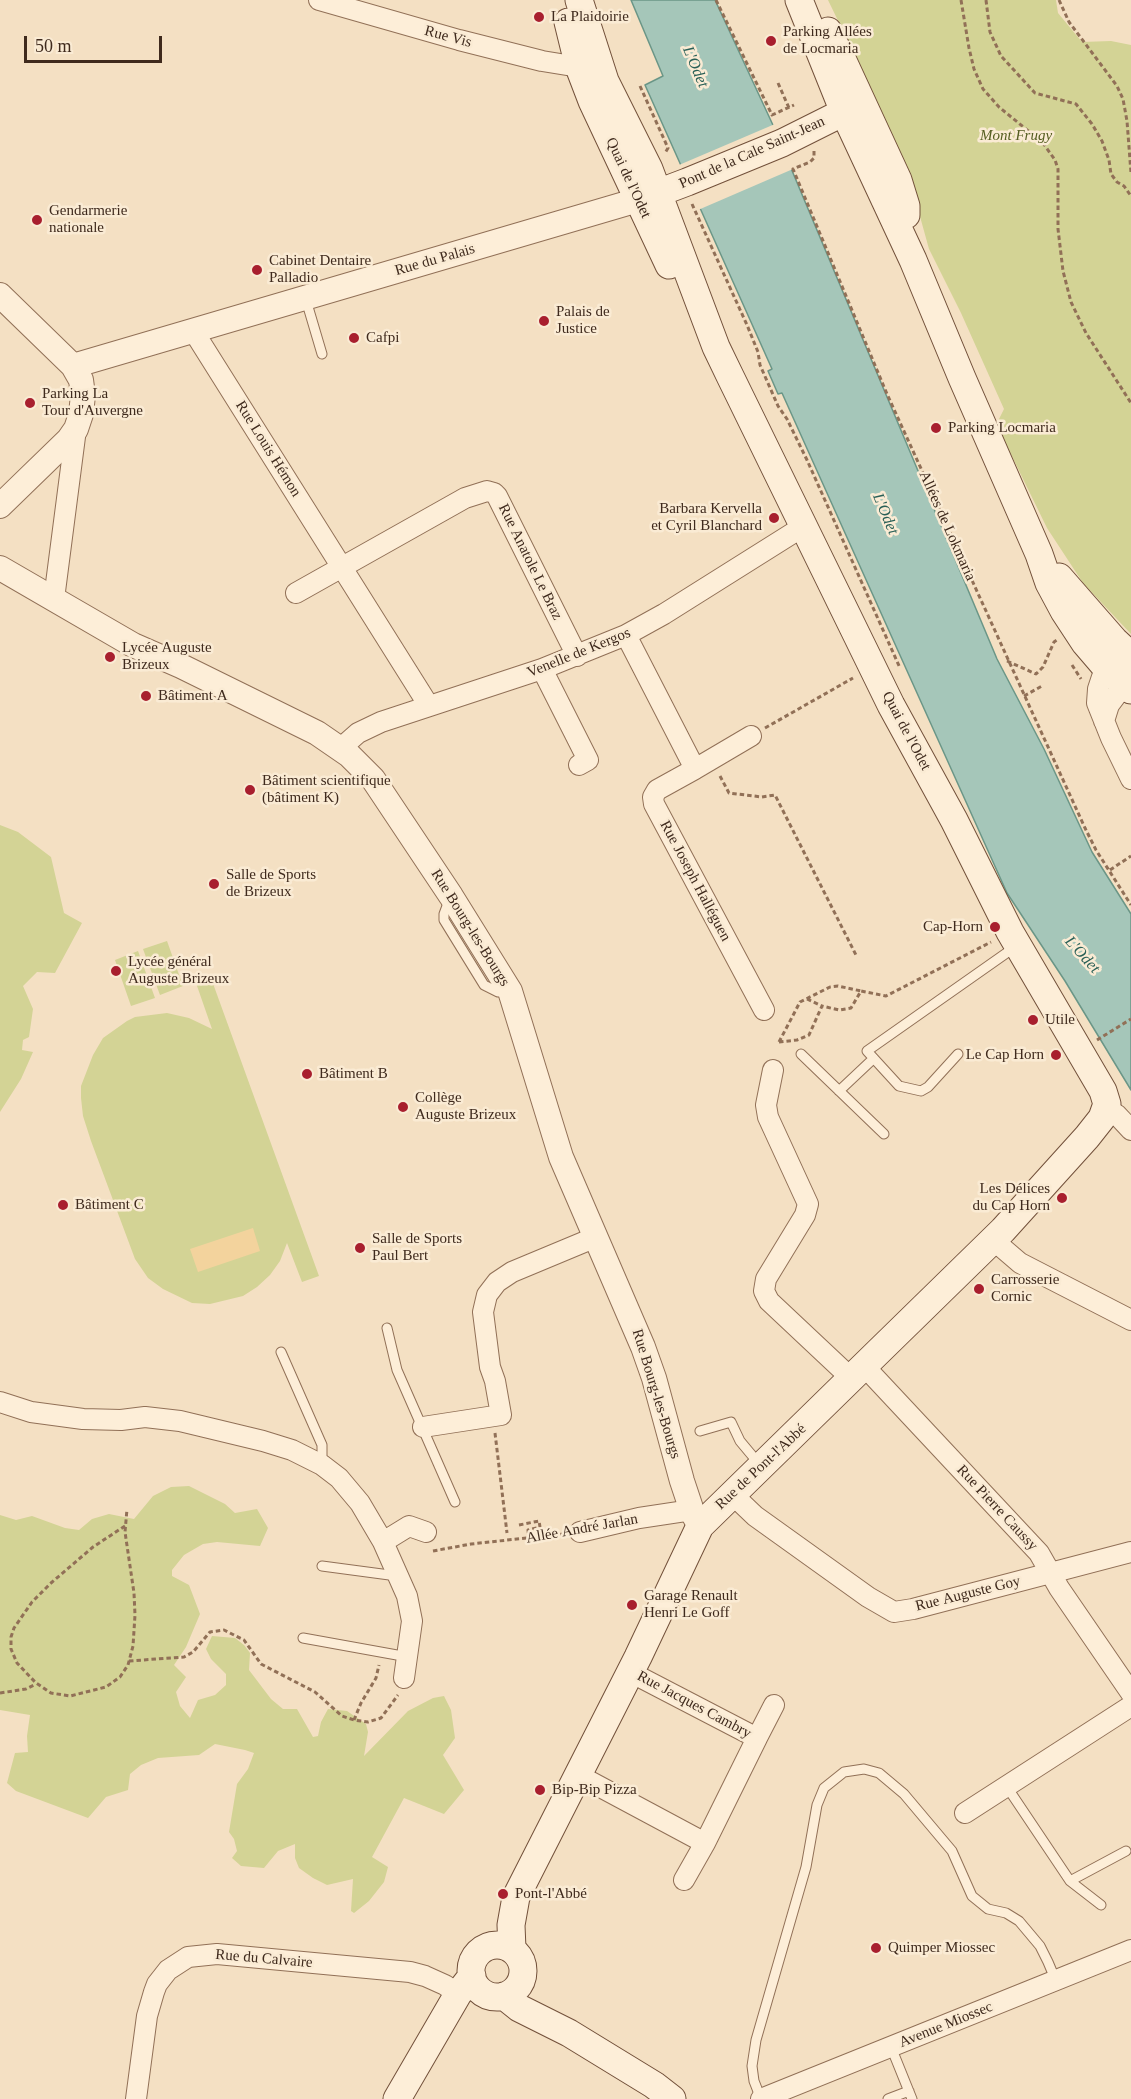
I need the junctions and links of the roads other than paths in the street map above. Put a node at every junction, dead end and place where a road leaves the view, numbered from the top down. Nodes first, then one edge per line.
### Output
1 (319, 0) edge
2 (564, 0) edge
3 (579, 0) edge
4 (799, 0) edge
5 (808, 0) edge
6 (579, 67) junction
7 (851, 78) junction
8 (844, 112) junction
9 (885, 151) junction
10 (667, 190) junction
11 (907, 247) junction
12 (0, 295) edge
13 (306, 297) junction
14 (196, 330) junction
15 (322, 354) dead end
16 (73, 366) junction
17 (76, 429) junction
18 (0, 507) edge
19 (804, 526) junction
20 (342, 566) junction
21 (0, 568) edge
22 (296, 593) dead end
23 (54, 599) junction
24 (626, 635) junction
25 (577, 656) junction
26 (542, 669) junction
27 (1120, 672) edge
28 (429, 705) junction
29 (1104, 721) junction
30 (751, 736) road end
31 (341, 748) junction
32 (590, 759) dead end
33 (695, 769) junction
34 (1131, 779) edge
35 (1014, 939) junction
36 (764, 1010) dead end
37 (801, 1054) dead end
38 (958, 1054) dead end
39 (873, 1059) junction
40 (773, 1071) dead end
41 (839, 1091) junction
42 (1106, 1108) junction
43 (1131, 1130) edge
44 (884, 1134) dead end
45 (596, 1237) junction
46 (992, 1239) junction
47 (1131, 1320) edge
48 (387, 1328) dead end
49 (281, 1352) dead end
50 (858, 1373) junction
51 (0, 1402) edge
52 (423, 1428) junction
53 (699, 1431) dead end
54 (322, 1465) junction
55 (761, 1467) junction
56 (732, 1494) junction
57 (455, 1502) dead end
58 (696, 1518) junction
59 (579, 1532) road end
60 (428, 1541) road end
61 (383, 1542) junction
62 (1131, 1552) edge
63 (322, 1566) dead end
64 (1050, 1573) junction
65 (399, 1576) junction
66 (303, 1638) dead end
67 (408, 1656) junction
68 (630, 1671) junction
69 (404, 1678) road end
70 (1131, 1693) edge
71 (774, 1705) dead end
72 (1131, 1707) edge
73 (758, 1738) junction
74 (579, 1775) junction
75 (1007, 1787) junction
76 (965, 1813) dead end
77 (705, 1843) junction
78 (1126, 1851) dead end
79 (684, 1880) dead end
80 (1070, 1881) junction
81 (1101, 1905) dead end
82 (500, 1948) junction
83 (1131, 1950) edge
84 (1056, 1981) junction
85 (482, 1992) junction
86 (891, 2048) junction
87 (910, 2095) edge
88 (136, 2099) edge
89 (397, 2099) edge
90 (672, 2099) edge
91 (761, 2099) edge
92 (888, 2099) edge

1 - 6 street, Rue Vis
2 - 6 main road, Quai de l'Odet
3 - 10 main road, Quai de l'Odet
4 - 8 main road
5 - 7 main road
6 - 10 main road, Quai de l'Odet
7 - 8 main road
7 - 9 main road
8 - 9 main road
8 - 10 main road, Pont de la Cale Saint-Jean
8 - 11 main road
9 - 11 main road
10 - 13 street, Rue du Palais
10 - 19 main road, Quai de l'Odet
11 - 27 main road
12 - 16 street
13 - 14 street, Rue du Palais
13 - 15 lane
14 - 16 street, Rue du Palais
14 - 20 street, Rue Louis Hémon
16 - 17 street
17 - 18 street
17 - 23 street
19 - 24 street, Venelle de Kergos
19 - 35 main road, Quai de l'Odet
20 - 22 street
20 - 25 street, Rue Anatole Le Braz
20 - 28 street, Rue Louis Hémon
21 - 23 street, Rue Bourg-les-Bourgs
23 - 31 street, Rue Bourg-les-Bourgs
24 - 25 street, Venelle de Kergos
24 - 33 street
25 - 26 street, Venelle de Kergos
26 - 28 street, Venelle de Kergos
26 - 32 street
27 - 29 street
27 - 29 street
28 - 31 street, Venelle de Kergos
29 - 34 street
30 - 33 street, Rue Joseph Halléguen
31 - 45 street, Rue Bourg-les-Bourgs
33 - 36 street, Rue Joseph Halléguen
35 - 39 lane
35 - 42 main road, Quai de l'Odet
37 - 41 lane
38 - 39 lane
39 - 41 lane
40 - 50 street, Rue Pierre Caussy
41 - 44 lane
42 - 43 street
42 - 46 main road, Rue de Pont-l'Abbé
45 - 52 street
45 - 58 street, Rue Bourg-les-Bourgs
46 - 47 street
46 - 50 main road, Rue de Pont-l'Abbé
48 - 52 lane
49 - 54 lane
50 - 55 main road, Rue de Pont-l'Abbé
50 - 64 street, Rue Pierre Caussy
51 - 54 street
52 - 57 lane
53 - 55 lane
54 - 61 street
55 - 56 main road, Rue de Pont-l'Abbé
56 - 58 main road, Rue de Pont-l'Abbé
56 - 64 street, Rue Auguste Goy
58 - 59 street, Allée André Jarlan
58 - 68 main road, Rue de Pont-l'Abbé
60 - 61 street
61 - 65 street
62 - 64 street, Rue Auguste Goy
63 - 65 lane
64 - 70 street, Rue Pierre Caussy
65 - 67 street
66 - 67 lane
67 - 69 street
68 - 73 street, Rue Jacques Cambry
68 - 74 main road, Rue de Pont-l'Abbé
71 - 73 street, Rue Jacques Cambry
72 - 75 street
73 - 77 street, Rue Jacques Cambry
74 - 77 street
74 - 82 main road, Rue de Pont-l'Abbé
75 - 76 street
75 - 80 lane
77 - 79 street, Rue Jacques Cambry
78 - 80 lane
80 - 81 lane
82 - 85 main road
82 - 85 main road
83 - 84 street, Avenue Miossec
84 - 86 street, Avenue Miossec
84 - 91 lane
85 - 88 street, Rue du Calvaire
85 - 89 main road
85 - 90 main road
86 - 87 lane
86 - 91 street, Avenue Miossec
87 - 92 lane

